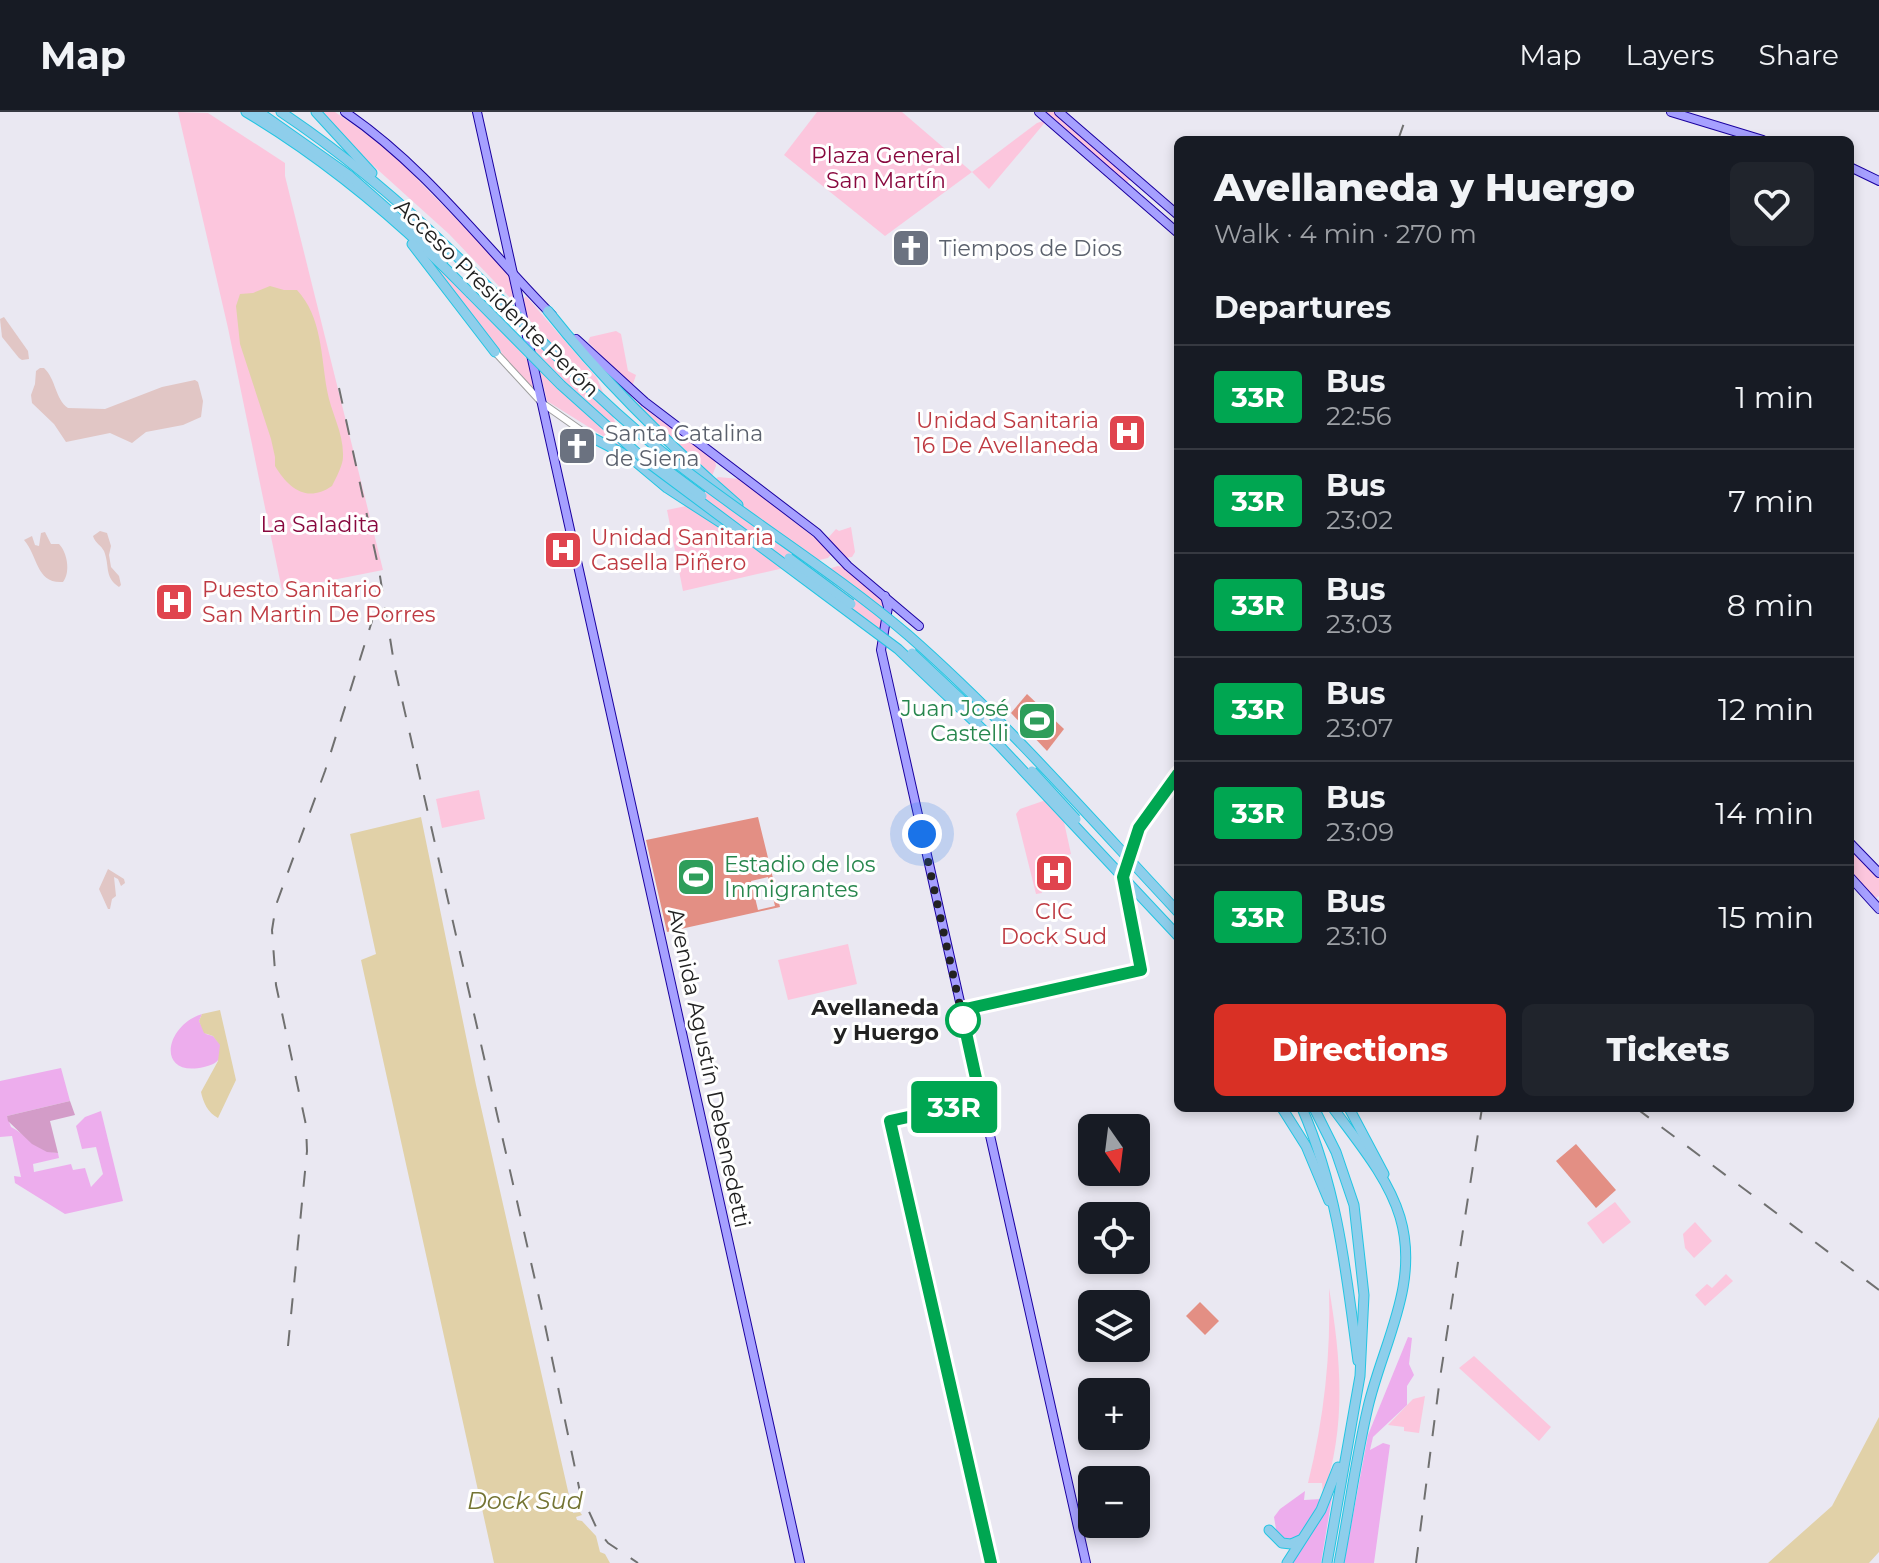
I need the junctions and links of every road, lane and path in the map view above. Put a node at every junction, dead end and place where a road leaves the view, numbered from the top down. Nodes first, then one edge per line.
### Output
1 (246, 112) edge
2 (259, 112) edge
3 (281, 112) edge
4 (316, 112) edge
5 (345, 112) edge
6 (477, 112) edge
7 (1039, 112) edge
8 (1059, 112) edge
9 (1671, 112) edge
10 (1750, 136) edge
11 (1854, 169) edge
12 (1879, 181) edge
13 (394, 196) junction
14 (380, 209) junction
15 (1174, 212) edge
16 (1174, 230) edge
17 (513, 274) junction
18 (475, 287) junction
19 (548, 311) junction
20 (495, 352) joint
21 (542, 403) junction
22 (589, 436) joint
23 (765, 528) junction
24 (774, 554) junction
25 (885, 596) junction
26 (919, 626) dead end
27 (1854, 847) edge
28 (1879, 873) edge
29 (1854, 881) edge
30 (1174, 908) edge
31 (1879, 909) edge
32 (1174, 924) edge
33 (1174, 932) edge
34 (1285, 1112) edge
35 (1304, 1112) edge
36 (1316, 1112) edge
37 (1336, 1112) edge
38 (1351, 1112) edge
39 (1392, 1196) junction
40 (1339, 1228) junction
41 (1360, 1376) junction
42 (1346, 1445) junction
43 (1269, 1530) dead end
44 (1302, 1538) junction
45 (800, 1563) edge
46 (1086, 1563) edge
47 (1287, 1563) edge
48 (1327, 1563) edge
49 (1339, 1563) edge

1 - 14 highway, Acceso Presidente Perón
2 - 18 highway
3 - 13 highway
4 - 13 highway
5 - 17 main road, Acceso Presidente Perón
6 - 17 main road, Avenida Agustín Debenedetti
7 - 16 main road
8 - 15 main road
9 - 10 main road
11 - 12 main road
13 - 18 highway
14 - 18 highway, Acceso Presidente Perón
14 - 20 highway
17 - 19 main road, Acceso Presidente Perón
17 - 21 main road, Avenida Agustín Debenedetti
18 - 23 highway, bridge
18 - 24 highway, Acceso Presidente Perón, bridge
18 - 32 highway, bridge
19 - 23 highway, bridge
19 - 25 main road, Acceso Presidente Perón
20 - 21 street
21 - 22 street
21 - 45 main road, Avenida Agustín Debenedetti
22 - 24 highway, bridge
23 - 30 highway, bridge
24 - 33 highway, Acceso Presidente Perón, bridge
25 - 26 main road, Acceso Presidente Perón
25 - 46 main road
27 - 28 main road
29 - 31 main road
34 - 40 highway
35 - 40 highway
36 - 41 highway
37 - 39 highway
38 - 39 highway
39 - 49 highway
40 - 41 highway
41 - 42 highway
42 - 44 highway
42 - 48 highway
43 - 44 highway
44 - 47 highway

